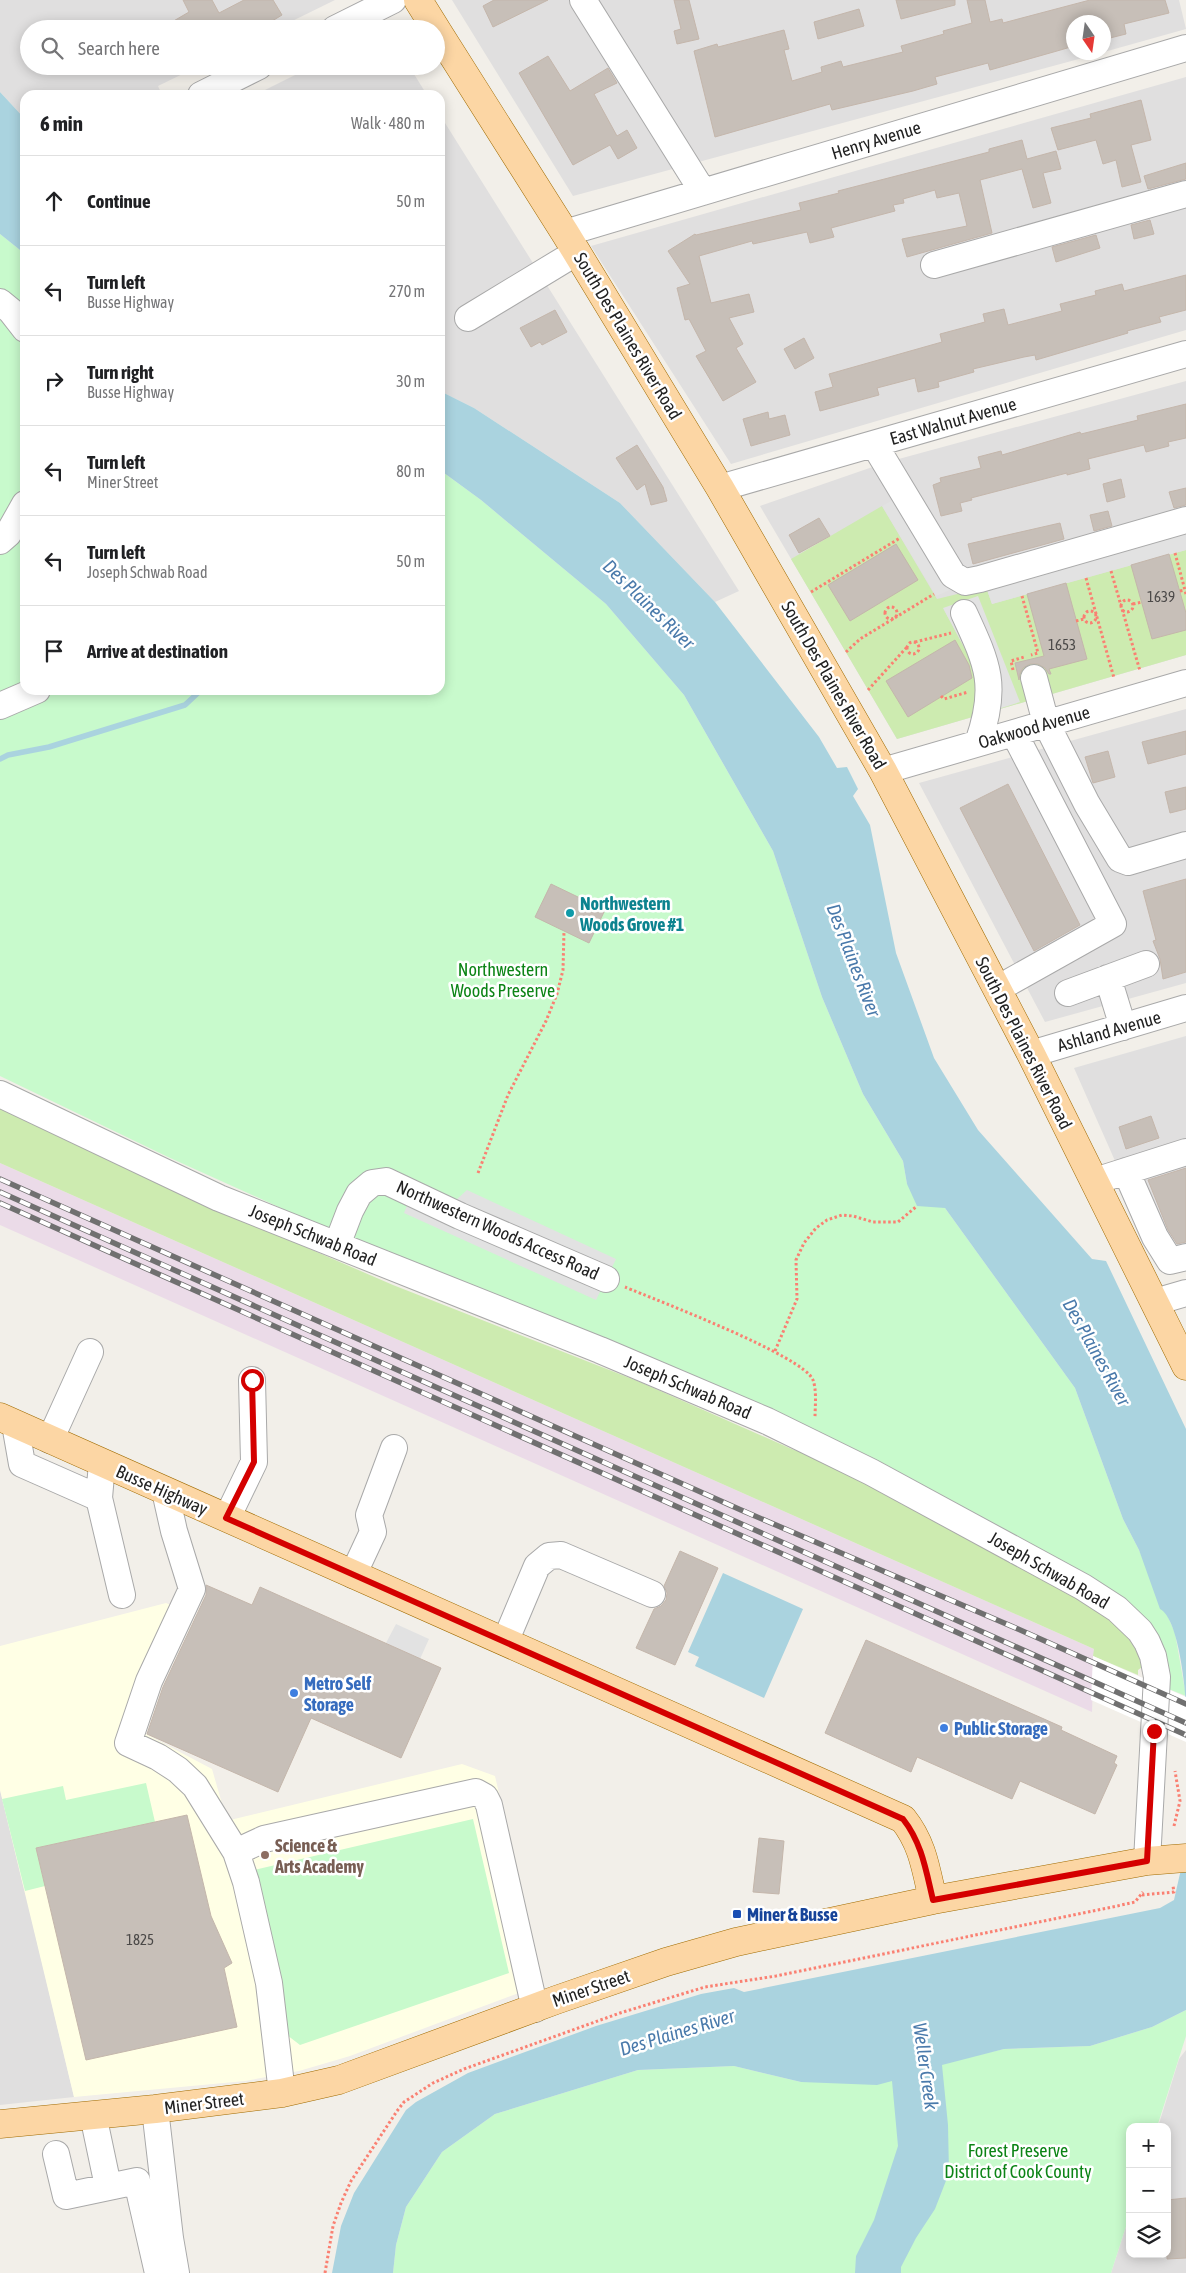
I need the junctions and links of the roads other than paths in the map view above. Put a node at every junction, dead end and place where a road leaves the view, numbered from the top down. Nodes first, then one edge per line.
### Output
1 (393, 0) edge
2 (418, 0) edge
3 (583, 0) edge
4 (353, 20) edge
5 (430, 20) edge
6 (445, 43) edge
7 (1186, 48) edge
8 (241, 75) edge
9 (211, 90) edge
10 (703, 192) junction
11 (1186, 194) edge
12 (571, 242) junction
13 (934, 265) dead end
14 (0, 302) edge
15 (468, 318) dead end
16 (20, 323) edge
17 (1186, 354) edge
18 (874, 444) junction
19 (720, 488) junction
20 (20, 513) edge
21 (1186, 520) edge
22 (0, 541) edge
23 (960, 622) road end
24 (1186, 683) edge
25 (1035, 684) road end
26 (25, 695) edge
27 (0, 706) edge
28 (1046, 724) junction
29 (1014, 733) junction
30 (978, 743) junction
31 (883, 771) junction
32 (1186, 845) edge
33 (1146, 964) dead end
34 (1108, 978) junction
35 (997, 990) junction
36 (1068, 994) dead end
37 (1186, 1008) edge
38 (1123, 1027) junction
39 (1031, 1054) junction
40 (0, 1094) edge
41 (1186, 1152) edge
42 (1126, 1171) junction
43 (1094, 1181) junction
44 (337, 1245) junction
45 (1186, 1258) edge
46 (606, 1279) road end
47 (1186, 1293) edge
48 (1155, 1302) junction
49 (90, 1352) dead end
50 (1186, 1366) edge
51 (252, 1380) dead end
52 (7, 1420) edge
53 (50, 1440) junction
54 (394, 1448) dead end
55 (102, 1463) junction
56 (165, 1491) junction
57 (99, 1498) junction
58 (226, 1518) junction
59 (353, 1575) junction
60 (652, 1594) dead end
61 (122, 1595) dead end
62 (505, 1642) junction
63 (236, 1852) junction
64 (1183, 1858) edge
65 (1147, 1861) junction
66 (933, 1900) junction
67 (535, 2008) junction
68 (282, 2093) junction
69 (154, 2109) junction
70 (93, 2115) junction
71 (0, 2124) edge
72 (56, 2154) dead end
73 (108, 2186) junction
74 (158, 2273) edge
75 (176, 2273) edge

1 - 4 street
2 - 5 main road, South Des Plaines River Road
3 - 10 street
6 - 12 main road, South Des Plaines River Road
7 - 10 street, Henry Avenue
8 - 9 street
10 - 12 street, Henry Avenue
11 - 13 street
12 - 15 street, Henry Avenue
12 - 19 main road, South Des Plaines River Road
14 - 16 street
17 - 18 street, East Walnut Avenue
18 - 19 street, East Walnut Avenue
18 - 21 street
19 - 31 main road, South Des Plaines River Road
20 - 22 street
23 - 30 street
24 - 28 street, Oakwood Avenue
25 - 28 street
26 - 27 street
28 - 29 street, Oakwood Avenue
28 - 32 street
29 - 30 street, Oakwood Avenue
29 - 35 street
30 - 31 street, Oakwood Avenue
31 - 35 main road, South Des Plaines River Road
33 - 34 street
34 - 36 street
34 - 38 street
35 - 39 main road, South Des Plaines River Road
37 - 38 street, Ashland Avenue
38 - 39 street, Ashland Avenue
39 - 43 main road, South Des Plaines River Road
40 - 44 street, Joseph Schwab Road
41 - 42 street
42 - 43 street
42 - 45 street
43 - 48 main road, South Des Plaines River Road
44 - 46 street, Northwestern Woods Access Road
44 - 65 street, Joseph Schwab Road
47 - 48 street
48 - 50 main road, South Des Plaines River Road
49 - 53 street
51 - 58 street
52 - 53 main road, Busse Highway
52 - 57 street
53 - 55 main road, Busse Highway
54 - 59 street
55 - 56 main road, Busse Highway
55 - 57 street
56 - 58 main road, Busse Highway
56 - 63 street
57 - 61 street
58 - 59 main road, Busse Highway
59 - 62 main road, Busse Highway
60 - 62 street
62 - 66 main road, Busse Highway
63 - 67 street
63 - 68 street
64 - 65 main road, Miner Street
65 - 66 main road, Miner Street
66 - 67 main road, Miner Street
67 - 68 main road, Miner Street
68 - 69 main road, Miner Street
69 - 70 main road, Miner Street
69 - 75 street
70 - 71 main road, Miner Street
70 - 73 street
72 - 73 street
73 - 74 street

